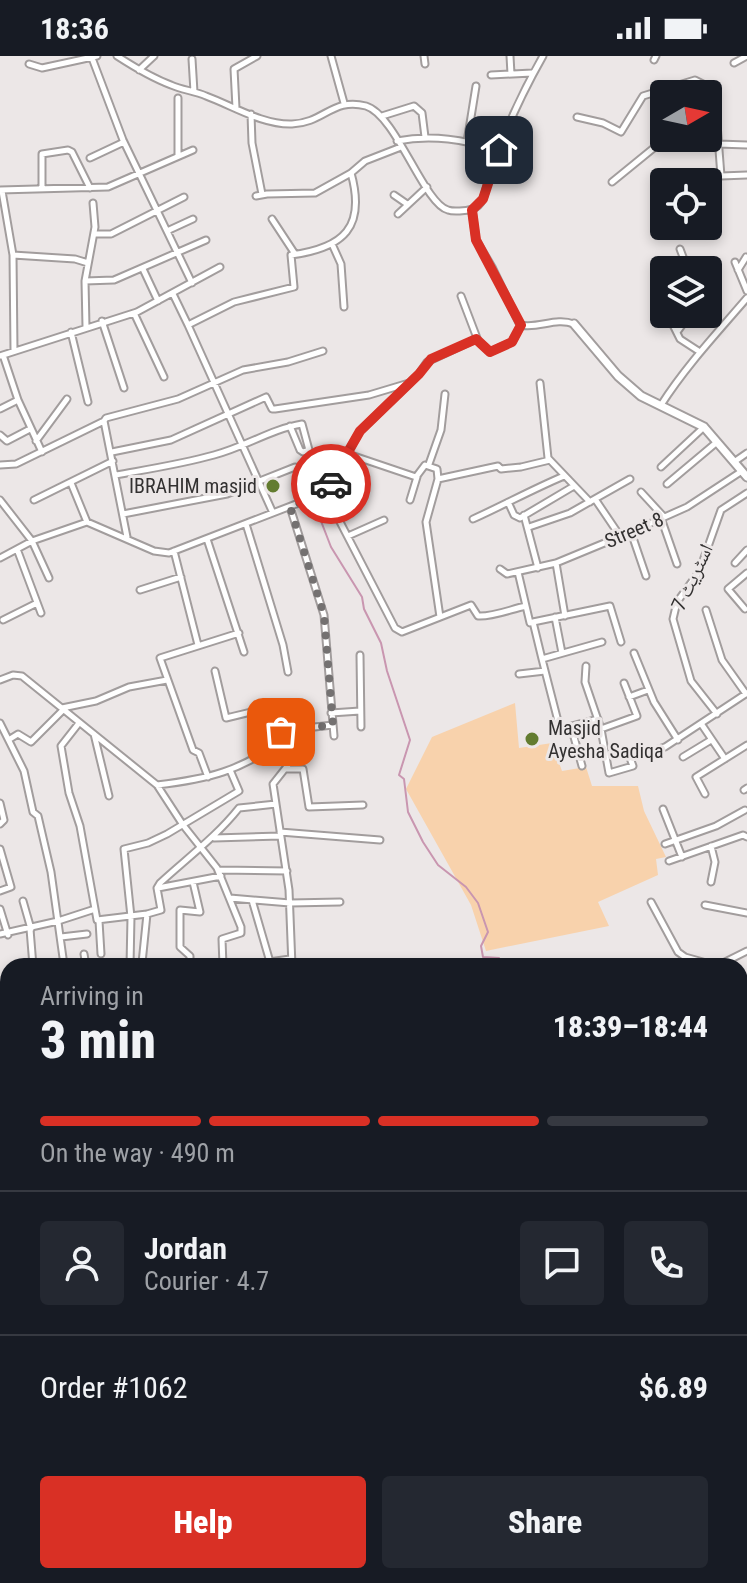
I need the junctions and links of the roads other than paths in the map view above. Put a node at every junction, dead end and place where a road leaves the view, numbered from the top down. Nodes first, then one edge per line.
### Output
1 (117, 56) edge
2 (154, 56) edge
3 (257, 56) edge
4 (331, 56) edge
5 (424, 56) edge
6 (510, 56) edge
7 (543, 56) edge
8 (747, 56) edge
9 (95, 57) edge
10 (192, 59) dead end
11 (734, 63) dead end
12 (29, 64) dead end
13 (425, 64) dead end
14 (139, 70) junction
15 (533, 73) junction
16 (511, 74) junction
17 (491, 75) dead end
18 (476, 86) dead end
19 (194, 92) junction
20 (650, 96) edge
21 (178, 98) dead end
22 (344, 103) junction
23 (236, 108) junction
24 (251, 114) junction
25 (382, 116) junction
26 (577, 117) dead end
27 (425, 137) junction
28 (124, 142) junction
29 (467, 142) junction
30 (399, 144) junction
31 (722, 144) edge
32 (747, 145) edge
33 (193, 150) dead end
34 (499, 150) junction
35 (650, 151) edge
36 (719, 152) edge
37 (178, 156) junction
38 (90, 158) dead end
39 (140, 172) junction
40 (351, 173) junction
41 (747, 175) edge
42 (612, 182) dead end
43 (427, 187) junction
44 (90, 188) junction
45 (42, 189) junction
46 (1, 190) edge
47 (394, 195) dead end
48 (184, 197) dead end
49 (93, 203) dead end
50 (407, 204) junction
51 (158, 210) junction
52 (472, 210) junction
53 (398, 214) dead end
54 (193, 219) dead end
55 (272, 219) dead end
56 (167, 231) junction
57 (94, 234) junction
58 (206, 240) dead end
59 (332, 244) junction
60 (680, 249) dead end
61 (177, 253) junction
62 (295, 254) junction
63 (13, 255) junction
64 (683, 256) edge
65 (746, 257) edge
66 (735, 262) dead end
67 (88, 263) junction
68 (220, 267) dead end
69 (143, 269) junction
70 (738, 270) junction
71 (85, 281) junction
72 (192, 283) junction
73 (747, 291) edge
74 (173, 294) junction
75 (461, 296) dead end
76 (747, 298) edge
77 (158, 301) junction
78 (344, 307) dead end
79 (134, 313) junction
80 (102, 321) junction
81 (574, 324) joint
82 (188, 325) junction
83 (521, 325) junction
84 (86, 327) junction
85 (675, 328) edge
86 (680, 328) edge
87 (71, 332) junction
88 (677, 332) junction
89 (478, 339) junction
90 (14, 351) junction
91 (323, 351) dead end
92 (700, 352) junction
93 (1, 356) edge
94 (164, 377) dead end
95 (213, 381) junction
96 (409, 383) junction
97 (540, 383) dead end
98 (124, 388) dead end
99 (445, 394) dead end
100 (67, 399) dead end
101 (18, 400) junction
102 (88, 402) dead end
103 (661, 405) junction
104 (0, 409) edge
105 (229, 414) junction
106 (104, 421) junction
107 (290, 426) junction
108 (704, 427) junction
109 (30, 429) junction
110 (0, 435) edge
111 (36, 441) junction
112 (718, 442) junction
113 (243, 444) junction
114 (42, 452) junction
115 (112, 452) junction
116 (747, 453) edge
117 (348, 454) junction
118 (550, 460) junction
119 (113, 461) junction
120 (734, 462) junction
121 (429, 464) junction
122 (0, 465) edge
123 (295, 467) dead end
124 (661, 467) dead end
125 (744, 474) edge
126 (116, 475) junction
127 (564, 476) junction
128 (417, 477) junction
129 (438, 479) junction
130 (630, 479) dead end
131 (259, 482) junction
132 (71, 483) junction
133 (667, 484) dead end
134 (574, 486) junction
135 (324, 491) junction
136 (641, 492) dead end
137 (747, 493) edge
138 (0, 500) edge
139 (34, 500) dead end
140 (410, 500) dead end
141 (592, 500) junction
142 (508, 502) junction
143 (290, 507) junction
144 (273, 513) junction
145 (123, 514) junction
146 (524, 515) junction
147 (662, 518) junction
148 (473, 519) dead end
149 (384, 520) dead end
150 (87, 522) junction
151 (246, 524) junction
152 (529, 527) junction
153 (631, 532) junction
154 (348, 536) junction
155 (620, 536) junction
156 (127, 538) junction
157 (207, 539) junction
158 (32, 541) junction
159 (17, 549) junction
160 (747, 550) edge
161 (174, 551) junction
162 (0, 558) edge
163 (556, 563) junction
164 (735, 563) dead end
165 (677, 564) dead end
166 (538, 568) junction
167 (500, 569) dead end
168 (518, 572) junction
169 (747, 573) edge
170 (646, 576) dead end
171 (181, 577) junction
172 (49, 578) dead end
173 (140, 590) dead end
174 (37, 603) junction
175 (526, 606) junction
176 (745, 609) dead end
177 (706, 610) dead end
178 (41, 613) dead end
179 (565, 616) junction
180 (440, 617) junction
181 (555, 617) junction
182 (3, 620) dead end
183 (533, 622) junction
184 (239, 633) junction
185 (602, 642) dead end
186 (621, 642) dead end
187 (198, 645) junction
188 (244, 652) dead end
189 (562, 653) junction
190 (634, 653) dead end
191 (360, 655) dead end
192 (542, 659) junction
193 (586, 666) dead end
194 (215, 671) dead end
195 (545, 671) junction
196 (288, 672) dead end
197 (519, 674) dead end
198 (0, 679) edge
199 (167, 680) junction
200 (624, 683) dead end
201 (648, 690) junction
202 (746, 694) edge
203 (629, 697) junction
204 (296, 705) dead end
205 (278, 706) junction
206 (62, 709) junction
207 (360, 711) junction
208 (331, 713) junction
209 (717, 714) junction
210 (598, 719) junction
211 (0, 723) edge
212 (79, 723) junction
213 (333, 725) junction
214 (702, 725) junction
215 (571, 726) junction
216 (361, 727) dead end
217 (601, 729) junction
218 (93, 733) junction
219 (334, 736) dead end
220 (10, 739) junction
221 (285, 740) junction
222 (678, 740) junction
223 (711, 740) junction
224 (747, 745) edge
225 (683, 757) dead end
226 (725, 759) junction
227 (582, 766) dead end
228 (286, 769) junction
229 (230, 770) junction
230 (208, 777) junction
231 (157, 785) junction
232 (705, 794) dead end
233 (109, 796) dead end
234 (0, 803) edge
235 (276, 804) junction
236 (363, 805) dead end
237 (663, 809) dead end
238 (745, 810) dead end
239 (0, 824) edge
240 (183, 825) junction
241 (280, 834) junction
242 (747, 837) edge
243 (213, 838) junction
244 (380, 840) dead end
245 (675, 840) junction
246 (665, 844) dead end
247 (711, 846) junction
248 (200, 847) junction
249 (0, 849) edge
250 (682, 857) junction
251 (669, 861) dead end
252 (287, 871) junction
253 (220, 873) junction
254 (193, 882) junction
255 (711, 882) dead end
256 (157, 888) junction
257 (0, 891) edge
258 (230, 898) junction
259 (252, 900) junction
260 (23, 901) dead end
261 (340, 902) dead end
262 (651, 902) dead end
263 (290, 903) junction
264 (705, 905) dead end
265 (0, 909) edge
266 (95, 909) junction
267 (747, 913) edge
268 (147, 914) junction
269 (131, 917) junction
270 (58, 921) junction
271 (99, 921) junction
272 (31, 929) junction
273 (0, 934) edge
274 (87, 934) dead end
275 (8, 935) junction
276 (61, 937) junction
277 (84, 954) dead end
278 (101, 954) dead end
279 (33, 958) edge
280 (63, 958) edge
281 (85, 958) edge
282 (130, 958) edge
283 (143, 958) edge
284 (190, 958) edge
285 (223, 958) edge
286 (269, 958) edge
287 (291, 958) edge
288 (689, 958) edge

1 - 14 street
2 - 14 street
3 - 23 street
4 - 22 street
5 - 13 street
6 - 16 street
7 - 15 street
8 - 11 street
9 - 12 street
9 - 28 street
10 - 19 street
14 - 19 street
15 - 16 street
15 - 34 street
16 - 17 street
18 - 29 street
19 - 23 street
20 - 26 street
21 - 37 street
22 - 24 street
22 - 25 street
23 - 24 street
24 - 40 street
25 - 27 street
25 - 30 street
27 - 29 street
27 - 30 street
28 - 38 street
28 - 39 street
29 - 34 street
30 - 40 street
30 - 43 street
31 - 32 street
33 - 37 street
34 - 52 street
35 - 42 street
36 - 41 street
37 - 39 street
39 - 44 street
39 - 51 street
40 - 59 street
43 - 50 street
43 - 52 street
44 - 45 street
44 - 45 street
45 - 46 street
46 - 63 street
47 - 50 street
48 - 51 street
49 - 57 street
50 - 53 street
51 - 56 street
51 - 57 street
52 - 83 street
54 - 56 street
55 - 62 street
56 - 61 street
57 - 67 street
58 - 61 street
59 - 62 street
59 - 78 street
60 - 64 street
61 - 69 street
61 - 72 street
62 - 82 street
63 - 67 street
63 - 90 street
65 - 70 street
66 - 70 street
67 - 71 street
68 - 72 street
69 - 71 street
69 - 77 street
70 - 73 street
71 - 84 street
72 - 74 street
74 - 77 street
74 - 82 street
75 - 89 street
76 - 92 street
77 - 79 street
79 - 80 street
79 - 94 street
80 - 84 street
80 - 98 street
81 - 83 street
81 - 103 street
82 - 95 street
83 - 89 street
84 - 87 street
85 - 88 street
86 - 88 street
87 - 90 street
87 - 102 street
88 - 92 street
89 - 96 street
90 - 93 street
91 - 95 street
92 - 103 street
93 - 101 street
95 - 105 street
95 - 106 street
96 - 105 street
96 - 117 street
97 - 118 street
99 - 121 street
100 - 111 street
101 - 104 street
101 - 109 street
103 - 108 street
105 - 113 street
105 - 115 street
106 - 114 street
106 - 115 street
107 - 107 street
107 - 113 street
108 - 112 street
108 - 124 street
109 - 110 street
109 - 111 street
111 - 114 street
112 - 120 street
112 - 133 street
113 - 126 street
113 - 131 street
114 - 122 street
115 - 119 street
116 - 120 street
117 - 128 street
117 - 135 street
118 - 127 street
118 - 129 street
119 - 126 street
119 - 132 street
120 - 125 street
121 - 128 street
121 - 129 street
123 - 131 street
125 - 147 street, Street 8
126 - 145 street
127 - 134 street
127 - 142 street
128 - 140 street
129 - 180 street
130 - 141 street
131 - 144 street
131 - 145 street
132 - 139 street
132 - 150 street
134 - 141 street
134 - 146 street
135 - 143 street
135 - 154 street
136 - 147 street
137 - 209 street, اسٹریٹ 7
138 - 158 street
141 - 152 street
141 - 155 street
142 - 146 street
142 - 148 street
143 - 144 street
143 - 208 street
144 - 151 street
145 - 156 street
146 - 152 street
147 - 153 street, Street 8
147 - 165 street
149 - 154 street
150 - 156 street
150 - 158 street
151 - 157 street
151 - 196 street
152 - 166 street
153 - 155 street, Street 8
153 - 170 street
154 - 180 street
155 - 163 street, Street 8
156 - 161 street
157 - 161 street
157 - 184 street
158 - 159 street
158 - 172 street
159 - 162 street
159 - 174 street
160 - 164 street
161 - 171 street
163 - 166 street, Street 8
163 - 179 street
166 - 168 street, Street 8
167 - 168 street
168 - 175 street
169 - 176 street
171 - 173 street
171 - 187 street
174 - 178 street
174 - 182 street
175 - 180 street
175 - 183 street
177 - 202 street
179 - 181 street
179 - 186 street
181 - 183 street
181 - 189 street
183 - 192 street
184 - 187 street
184 - 188 street
185 - 189 street
187 - 199 street
189 - 192 street
190 - 201 street
191 - 207 street
192 - 195 street
193 - 210 street
194 - 205 street
195 - 197 street
195 - 215 street
198 - 206 street
199 - 206 street
199 - 230 street
200 - 203 street
201 - 203 street
201 - 222 street
202 - 209 street
203 - 217 street
204 - 205 street
205 - 221 street
206 - 212 street
206 - 220 street
207 - 208 street
207 - 216 street
208 - 213 street
209 - 214 street
210 - 215 street
210 - 217 street
211 - 220 street
212 - 218 street
212 - 266 street
213 - 219 street
213 - 221 street
214 - 222 street
214 - 223 street
215 - 227 street
217 - 222 street
218 - 231 street
218 - 233 street
220 - 270 street
221 - 228 street
221 - 229 street
223 - 225 street
223 - 226 street
224 - 226 street
226 - 232 street
228 - 235 street
228 - 236 street
229 - 230 street
229 - 240 street
230 - 231 street
231 - 240 street
234 - 239 street
235 - 241 street
235 - 243 street
237 - 245 street
238 - 245 street
240 - 248 street
240 - 269 street
241 - 243 street
241 - 244 street
241 - 252 street
242 - 247 street
243 - 248 street
245 - 246 street
245 - 250 street
247 - 250 street
247 - 255 street
248 - 253 street
248 - 256 street
249 - 257 street
250 - 251 street
252 - 253 street
252 - 263 street
253 - 254 street
253 - 258 street
254 - 256 street
254 - 284 street
256 - 268 street
258 - 259 street
258 - 285 street
259 - 263 street
259 - 286 street
260 - 272 street
261 - 263 street
262 - 288 street
263 - 287 street
264 - 267 street
265 - 275 street
266 - 270 street
266 - 271 street
268 - 269 street
268 - 283 street
269 - 271 street
269 - 282 street
270 - 272 street
270 - 276 street
271 - 278 street
272 - 275 street
272 - 279 street
273 - 275 street
274 - 276 street
276 - 280 street
277 - 281 street

